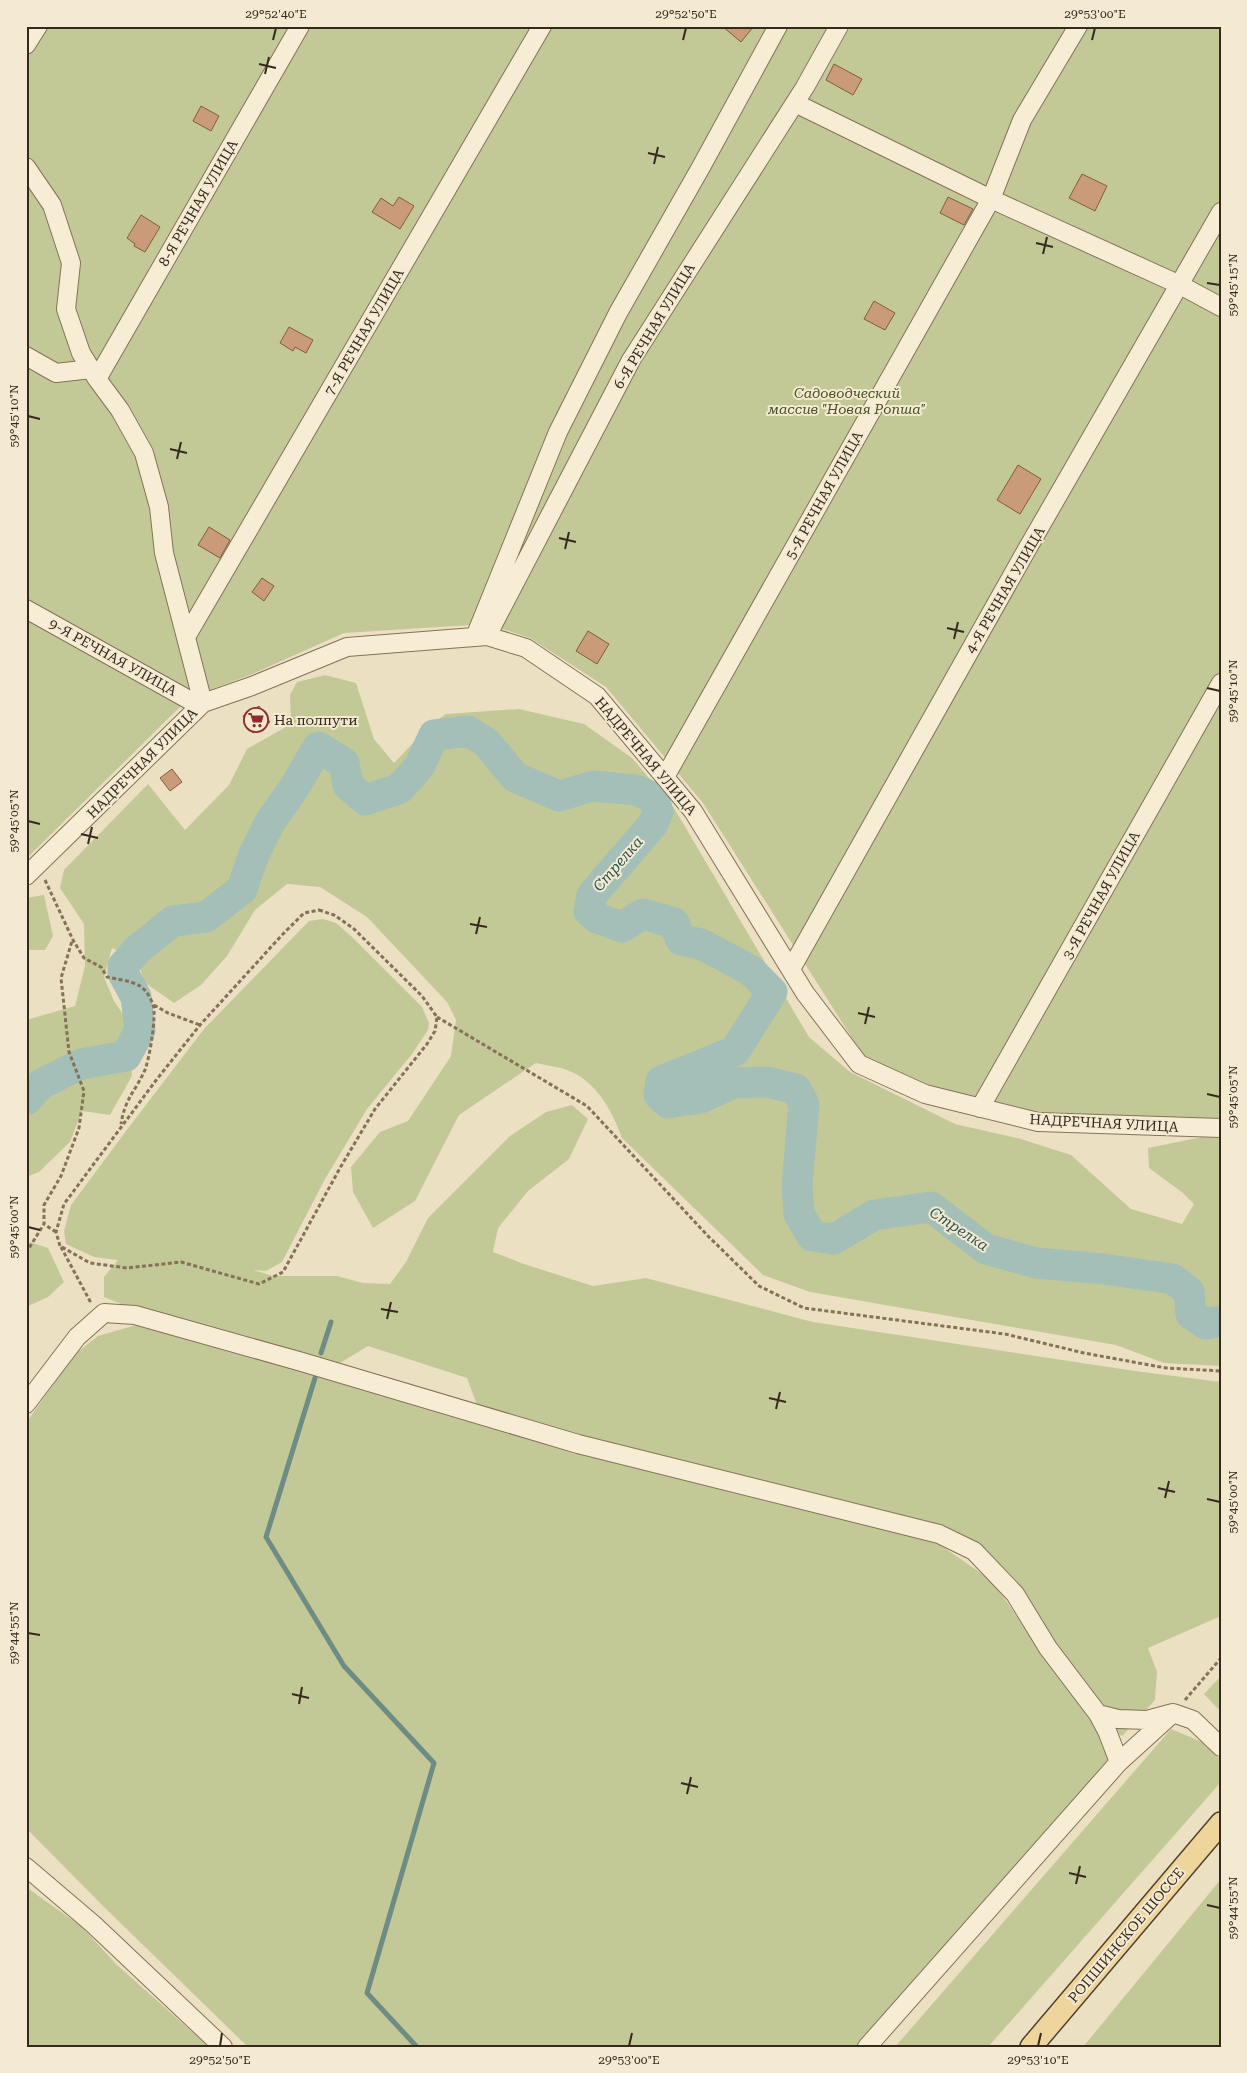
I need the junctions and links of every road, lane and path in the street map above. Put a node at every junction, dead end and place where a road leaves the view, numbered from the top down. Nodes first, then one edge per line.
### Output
1 (38, 26) edge
2 (300, 26) edge
3 (542, 26) edge
4 (778, 26) edge
5 (839, 26) edge
6 (1078, 26) edge
7 (26, 45) edge
8 (795, 103) junction
9 (26, 167) edge
10 (992, 199) junction
11 (1221, 212) edge
12 (1180, 285) junction
13 (1221, 307) edge
14 (26, 356) edge
15 (94, 374) junction
16 (26, 610) edge
17 (481, 636) junction
18 (186, 637) junction
19 (1221, 683) edge
20 (202, 704) junction
21 (665, 777) junction
22 (30, 868) edge
23 (72, 940) junction
24 (791, 969) junction
25 (154, 1005) junction
26 (437, 1017) junction
27 (200, 1024) junction
28 (980, 1108) junction
29 (121, 1126) junction
30 (1221, 1128) edge
31 (44, 1224) junction
32 (56, 1232) junction
33 (60, 1246) junction
34 (26, 1253) edge
35 (99, 1318) junction
36 (1221, 1371) edge
37 (26, 1404) edge
38 (1221, 1658) edge
39 (1173, 1713) junction
40 (1098, 1714) junction
41 (1221, 1747) edge
42 (1119, 1762) junction
43 (1221, 1823) edge
44 (26, 1867) edge
45 (223, 2047) edge
46 (868, 2047) edge
47 (1031, 2047) edge

1 - 7 street
2 - 15 street, 8-Я РЕЧНАЯ УЛИЦА
3 - 18 street, 7-Я РЕЧНАЯ УЛИЦА
4 - 17 street
5 - 8 street, 6-Я РЕЧНАЯ УЛИЦА
6 - 10 street, 5-Я РЕЧНАЯ УЛИЦА
8 - 10 street
8 - 17 street, 6-Я РЕЧНАЯ УЛИЦА
9 - 15 street
10 - 12 street
10 - 21 street, 5-Я РЕЧНАЯ УЛИЦА
11 - 12 street, 4-Я РЕЧНАЯ УЛИЦА
12 - 13 street
12 - 24 street, 4-Я РЕЧНАЯ УЛИЦА
14 - 15 street
15 - 18 street
16 - 20 street, 9-Я РЕЧНАЯ УЛИЦА
17 - 20 street, НАДРЕЧНАЯ УЛИЦА
17 - 21 street, НАДРЕЧНАЯ УЛИЦА
18 - 20 street
19 - 28 street, 3-Я РЕЧНАЯ УЛИЦА
20 - 22 street, НАДРЕЧНАЯ УЛИЦА
21 - 24 street, НАДРЕЧНАЯ УЛИЦА
22 - 23 path
23 - 25 path
23 - 31 path
24 - 28 street, НАДРЕЧНАЯ УЛИЦА
25 - 27 path
25 - 29 path
26 - 27 path
26 - 33 path
26 - 36 path
27 - 29 path
28 - 30 street, НАДРЕЧНАЯ УЛИЦА
29 - 32 path
31 - 32 path
31 - 34 path
32 - 33 path
33 - 35 path
35 - 37 street
35 - 40 street
38 - 39 path
39 - 40 street
39 - 41 street
39 - 42 street
40 - 42 street
42 - 46 street
43 - 47 main road, РОПШИНСКОЕ ШОССЕ
44 - 45 street

